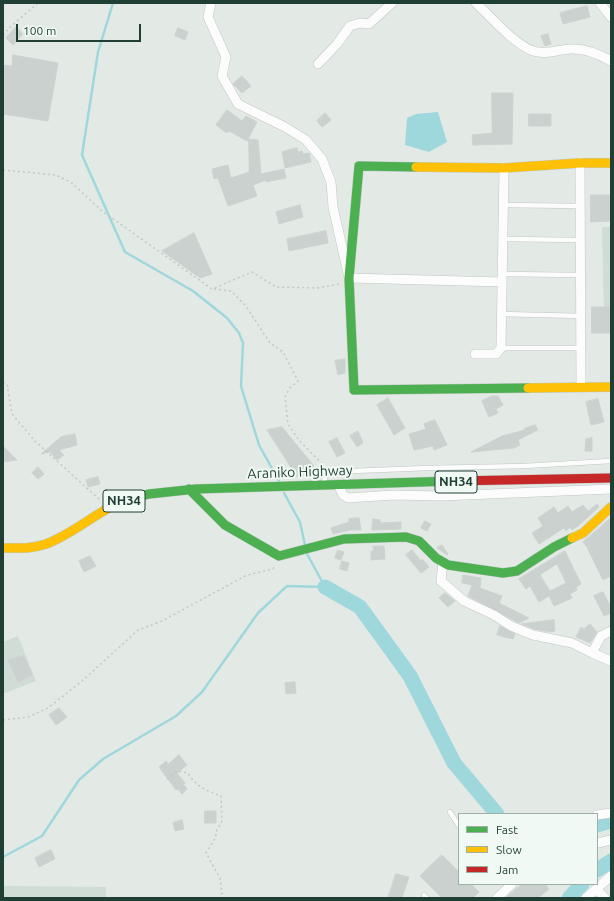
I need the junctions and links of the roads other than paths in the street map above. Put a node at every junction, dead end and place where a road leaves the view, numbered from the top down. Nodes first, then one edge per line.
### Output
1 (211, 3) edge
2 (392, 3) edge
3 (476, 3) edge
4 (600, 3) edge
5 (611, 17) edge
6 (611, 61) edge
7 (318, 64) dead end
8 (580, 163) junction
9 (611, 163) edge
10 (504, 168) junction
11 (503, 206) junction
12 (580, 206) junction
13 (502, 239) junction
14 (580, 240) junction
15 (580, 276) junction
16 (349, 278) junction
17 (502, 278) junction
18 (502, 314) junction
19 (581, 316) junction
20 (501, 348) junction
21 (581, 348) junction
22 (475, 354) dead end
23 (581, 387) junction
24 (611, 387) edge
25 (611, 461) edge
26 (553, 465) junction
27 (524, 466) junction
28 (481, 467) junction
29 (428, 468) junction
30 (451, 468) junction
31 (355, 471) junction
32 (611, 478) edge
33 (525, 480) junction
34 (554, 480) junction
35 (510, 481) junction
36 (452, 482) junction
37 (481, 482) junction
38 (428, 483) junction
39 (356, 484) junction
40 (323, 485) junction
41 (338, 485) junction
42 (189, 489) junction
43 (611, 489) edge
44 (553, 492) junction
45 (515, 494) junction
46 (611, 507) edge
47 (3, 548) edge
48 (443, 562) junction
49 (611, 631) edge
50 (592, 653) junction
51 (611, 661) edge
52 (450, 812) dead end
53 (611, 813) edge
54 (598, 815) edge
55 (458, 824) edge
56 (611, 840) edge
57 (598, 843) edge
58 (611, 876) edge
59 (510, 885) edge
60 (597, 890) junction
61 (497, 898) edge
62 (586, 898) edge
63 (604, 898) edge

1 - 16 street
2 - 7 street
3 - 6 street
4 - 5 street
8 - 9 main road
8 - 10 main road
8 - 12 street
10 - 11 street
10 - 16 main road
11 - 12 lane
11 - 13 street
12 - 14 street
13 - 14 lane
13 - 17 street
14 - 15 street
15 - 17 lane
15 - 19 street
16 - 17 street
16 - 23 main road
17 - 18 street
18 - 19 lane
18 - 20 street
19 - 21 street
20 - 21 lane
20 - 22 street
21 - 23 street
23 - 24 main road
25 - 26 lane
26 - 27 lane
26 - 34 lane
27 - 28 lane
27 - 33 lane
28 - 30 lane
28 - 37 lane
29 - 30 lane
29 - 31 lane
29 - 38 lane
30 - 36 lane
31 - 39 lane
31 - 40 lane
32 - 34 main road, Araniko Highway / NH34
33 - 34 main road, Araniko Highway / NH34
33 - 35 main road, Araniko Highway / NH34
34 - 44 lane
35 - 37 main road, Araniko Highway / NH34
35 - 45 lane
36 - 37 main road, Araniko Highway / NH34
36 - 38 main road, Araniko Highway / NH34
38 - 39 main road, Araniko Highway / NH34
39 - 41 main road, Araniko Highway / NH34
40 - 41 main road, Araniko Highway / NH34
40 - 42 main road, Araniko Highway / NH34
41 - 45 street
42 - 47 main road, Araniko Highway / NH34
42 - 48 main road
43 - 44 street
44 - 45 street
46 - 48 main road
48 - 50 street
49 - 50 street
50 - 51 street
52 - 55 lane
53 - 54 street
56 - 57 street
58 - 60 street
59 - 61 street
60 - 62 street
60 - 63 street

